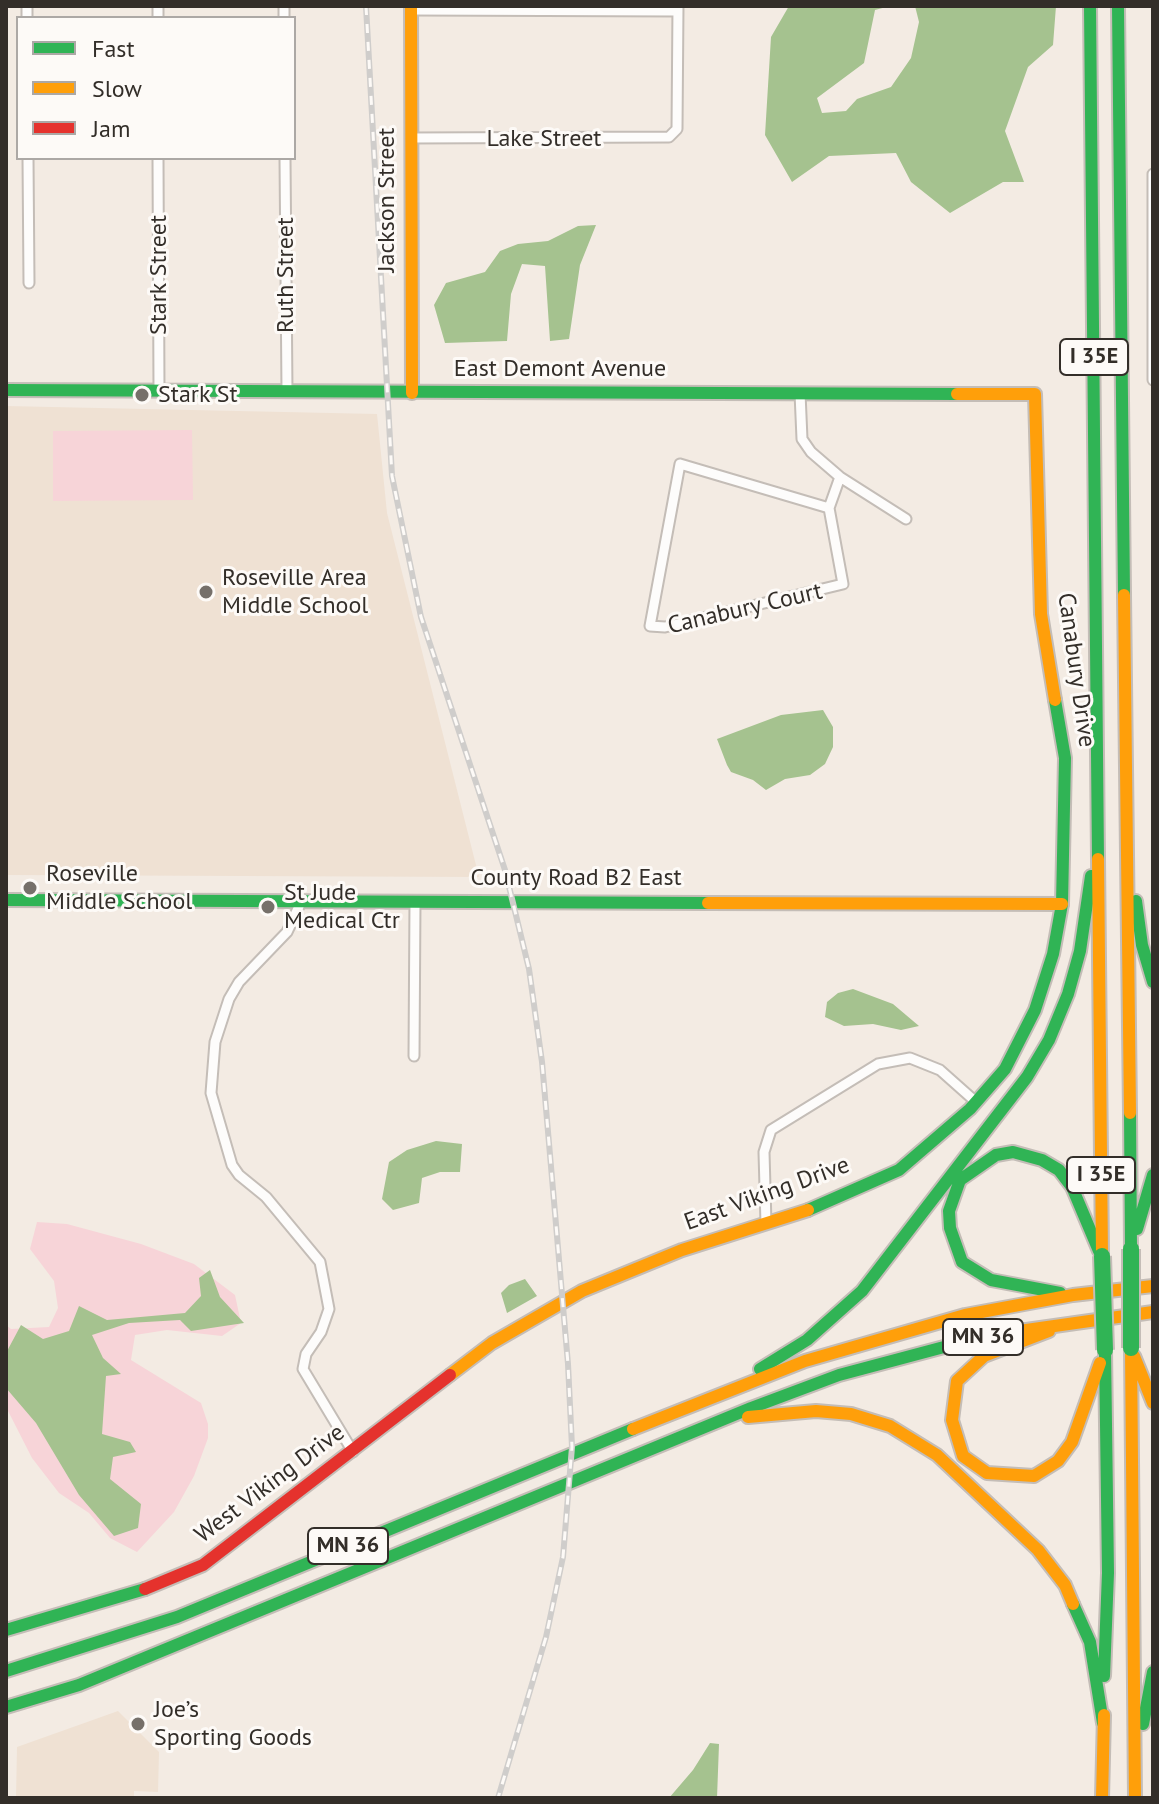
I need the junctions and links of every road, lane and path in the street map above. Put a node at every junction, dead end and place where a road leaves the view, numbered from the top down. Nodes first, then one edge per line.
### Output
1 (1118, 6) edge
2 (411, 8) edge
3 (678, 8) edge
4 (1090, 8) edge
5 (411, 138) junction
6 (28, 160) edge
7 (158, 160) edge
8 (285, 160) edge
9 (1153, 174) edge
10 (1152, 208) edge
11 (29, 283) dead end
12 (1153, 380) edge
13 (6, 390) edge
14 (159, 391) junction
15 (287, 392) junction
16 (412, 393) junction
17 (800, 393) junction
18 (1035, 394) joint
19 (840, 477) junction
20 (829, 508) junction
21 (906, 519) dead end
22 (1126, 832) junction
23 (1096, 859) junction
24 (6, 900) edge
25 (415, 901) junction
26 (301, 902) junction
27 (1062, 904) junction
28 (1153, 982) edge
29 (414, 1056) dead end
30 (976, 1102) junction
31 (1153, 1175) edge
32 (766, 1224) junction
33 (1131, 1249) junction
34 (1101, 1253) junction
35 (1153, 1286) edge
36 (1073, 1295) junction
37 (1151, 1313) edge
38 (1073, 1321) junction
39 (492, 1343) joint
40 (1132, 1351) junction
41 (1104, 1354) junction
42 (1153, 1403) edge
43 (659, 1418) junction
44 (678, 1438) junction
45 (353, 1452) junction
46 (6, 1630) edge
47 (166, 1646) junction
48 (6, 1669) edge
49 (1153, 1672) edge
50 (6, 1699) edge
51 (6, 1707) edge
52 (1103, 1723) junction
53 (1135, 1796) edge
54 (1102, 1798) edge

1 - 22 main road, I 35E
2 - 3 street
2 - 5 main road, Jackson Street
3 - 5 street, Lake Street
4 - 23 main road, I 35E
5 - 16 main road, Jackson Street
6 - 11 street
7 - 14 street, Stark Street
8 - 15 street, Ruth Street
9 - 10 street
10 - 12 street
13 - 14 main road, East Demont Avenue
14 - 15 main road, East Demont Avenue
15 - 16 main road, East Demont Avenue
16 - 17 main road, East Demont Avenue
17 - 18 main road, East Demont Avenue
17 - 19 street
18 - 27 main road, Canabury Drive
19 - 20 street, Canabury Court
19 - 21 street
20 - 20 street, Canabury Court
22 - 28 main road
22 - 33 main road, I 35E
23 - 34 main road, I 35E
23 - 43 main road
24 - 26 main road, County Road B2 East
25 - 26 main road, County Road B2 East
25 - 27 main road, County Road B2 East
25 - 29 street
26 - 45 street
27 - 30 main road, East Viking Drive
30 - 32 main road, East Viking Drive
30 - 32 street
31 - 33 main road
32 - 39 main road, East Viking Drive
33 - 40 main road, I 35E, bridge
34 - 36 main road
34 - 41 main road, I 35E, bridge
35 - 36 main road, MN 36
36 - 43 main road, MN 36
37 - 38 main road, MN 36
38 - 41 main road
38 - 44 main road, MN 36
39 - 45 main road, West Viking Drive
40 - 42 main road
40 - 53 main road, I 35E
41 - 52 main road, I 35E
43 - 48 main road, MN 36
44 - 47 main road, MN 36
44 - 52 main road
45 - 46 main road, West Viking Drive
47 - 50 main road, MN 36
47 - 51 main road
49 - 53 main road
52 - 54 main road, I 35E

